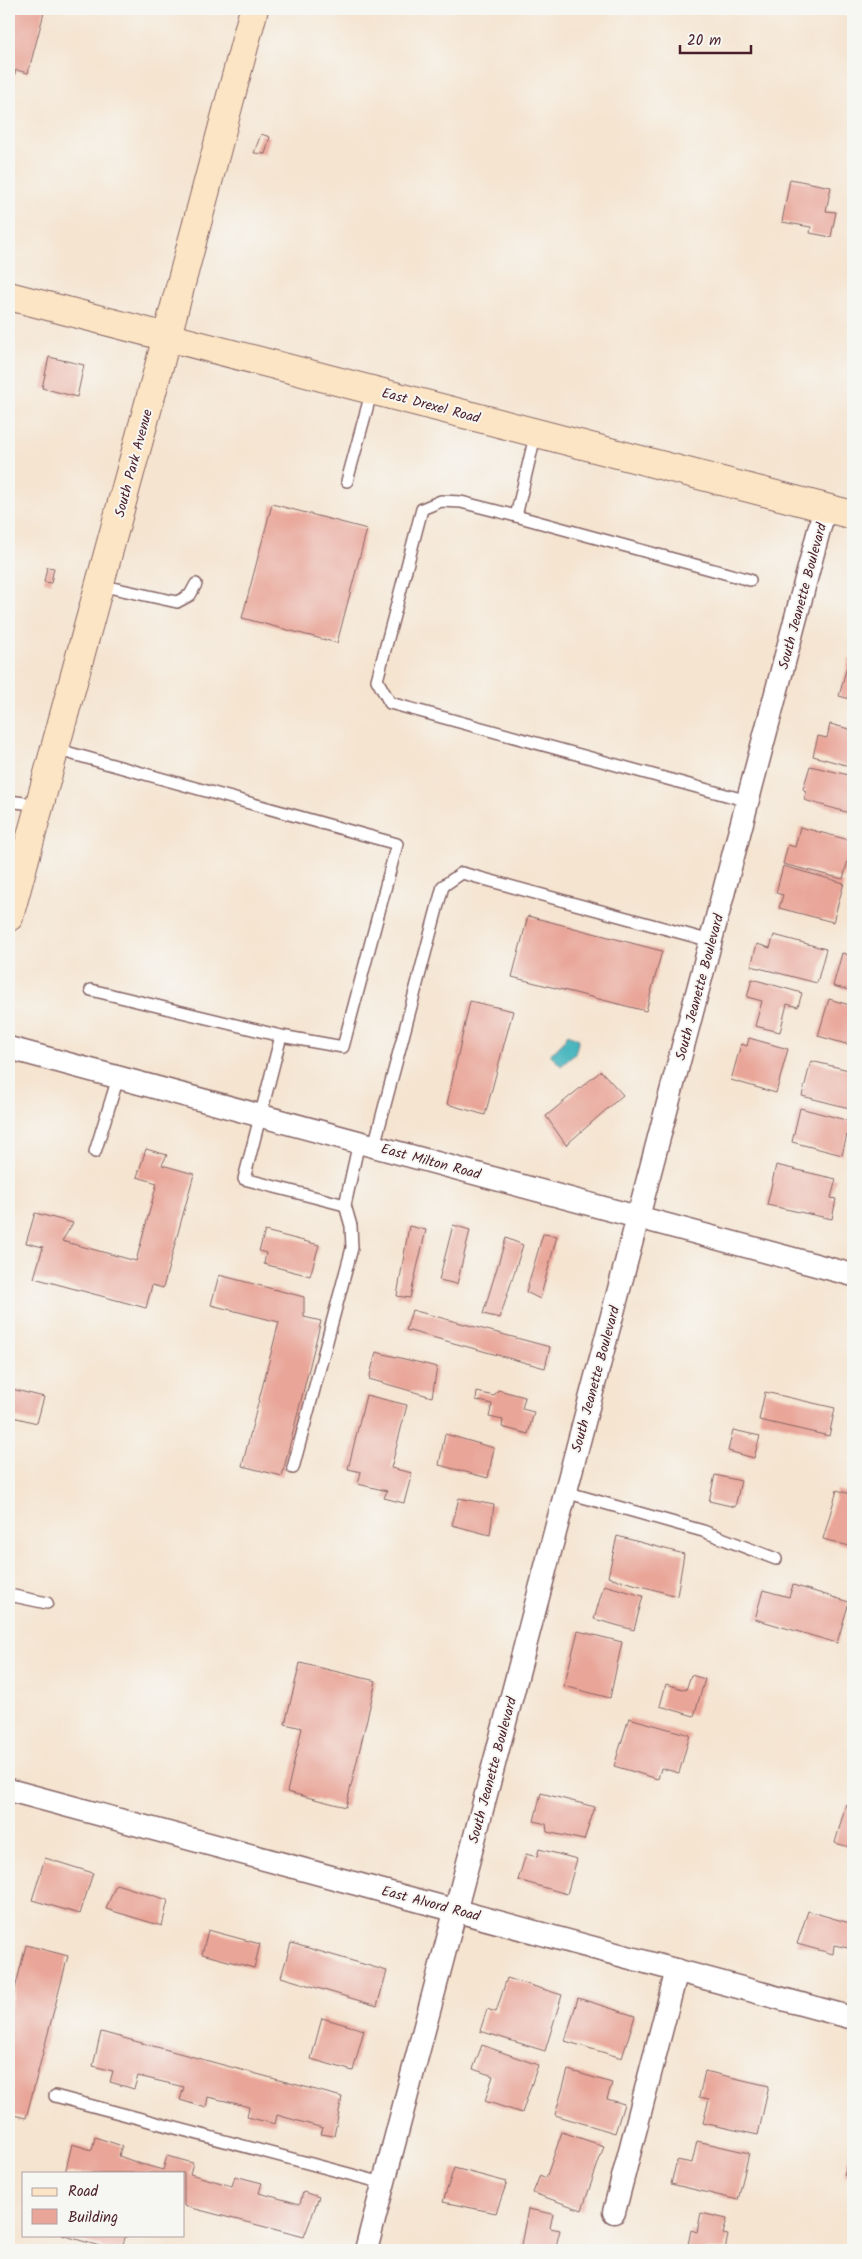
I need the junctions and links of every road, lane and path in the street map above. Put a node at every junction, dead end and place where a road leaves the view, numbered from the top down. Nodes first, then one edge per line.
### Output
1 (254, 9) edge
2 (9, 296) edge
3 (167, 336) junction
4 (372, 390) junction
5 (536, 432) junction
6 (347, 481) dead end
7 (825, 507) junction
8 (853, 515) edge
9 (516, 516) junction
10 (750, 580) dead end
11 (196, 584) dead end
12 (99, 585) junction
13 (55, 749) junction
14 (9, 801) edge
15 (748, 801) junction
16 (39, 805) junction
17 (9, 917) edge
18 (711, 940) junction
19 (91, 990) dead end
20 (281, 1036) junction
21 (9, 1048) edge
22 (118, 1078) junction
23 (261, 1116) junction
24 (367, 1144) junction
25 (95, 1152) dead end
26 (345, 1205) junction
27 (638, 1217) junction
28 (853, 1275) edge
29 (293, 1468) dead end
30 (565, 1492) junction
31 (776, 1559) dead end
32 (9, 1595) edge
33 (47, 1603) dead end
34 (9, 1790) edge
35 (455, 1910) junction
36 (677, 1970) junction
37 (853, 2018) edge
38 (55, 2096) dead end
39 (383, 2183) junction
40 (614, 2212) dead end
41 (366, 2250) edge

1 - 3 main road, South Park Avenue
2 - 3 main road, East Drexel Road
3 - 4 main road, East Drexel Road
3 - 12 main road, South Park Avenue
4 - 5 main road, East Drexel Road
4 - 6 lane
5 - 7 main road, East Drexel Road
5 - 9 lane
7 - 8 main road, East Drexel Road
7 - 15 street, South Jeanette Boulevard
9 - 10 lane
9 - 15 lane
11 - 12 lane
12 - 13 main road, South Park Avenue
13 - 16 main road, South Park Avenue
13 - 20 lane
14 - 16 lane
15 - 18 street, South Jeanette Boulevard
16 - 17 main road, South Park Avenue
18 - 24 lane
18 - 27 street, South Jeanette Boulevard
19 - 20 lane
20 - 23 lane
21 - 22 street, East Milton Road
22 - 23 street, East Milton Road
22 - 25 lane
23 - 24 street, East Milton Road
23 - 26 lane
24 - 26 lane
24 - 27 street, East Milton Road
26 - 29 lane
27 - 28 street, East Milton Road
27 - 30 street, South Jeanette Boulevard
30 - 31 lane
30 - 35 street, South Jeanette Boulevard
32 - 33 lane
34 - 35 street, East Alvord Road
35 - 36 street, East Alvord Road
35 - 39 street, South Jeanette Boulevard
36 - 37 street, East Alvord Road
36 - 40 street
38 - 39 lane
39 - 41 street, South Jeanette Boulevard

